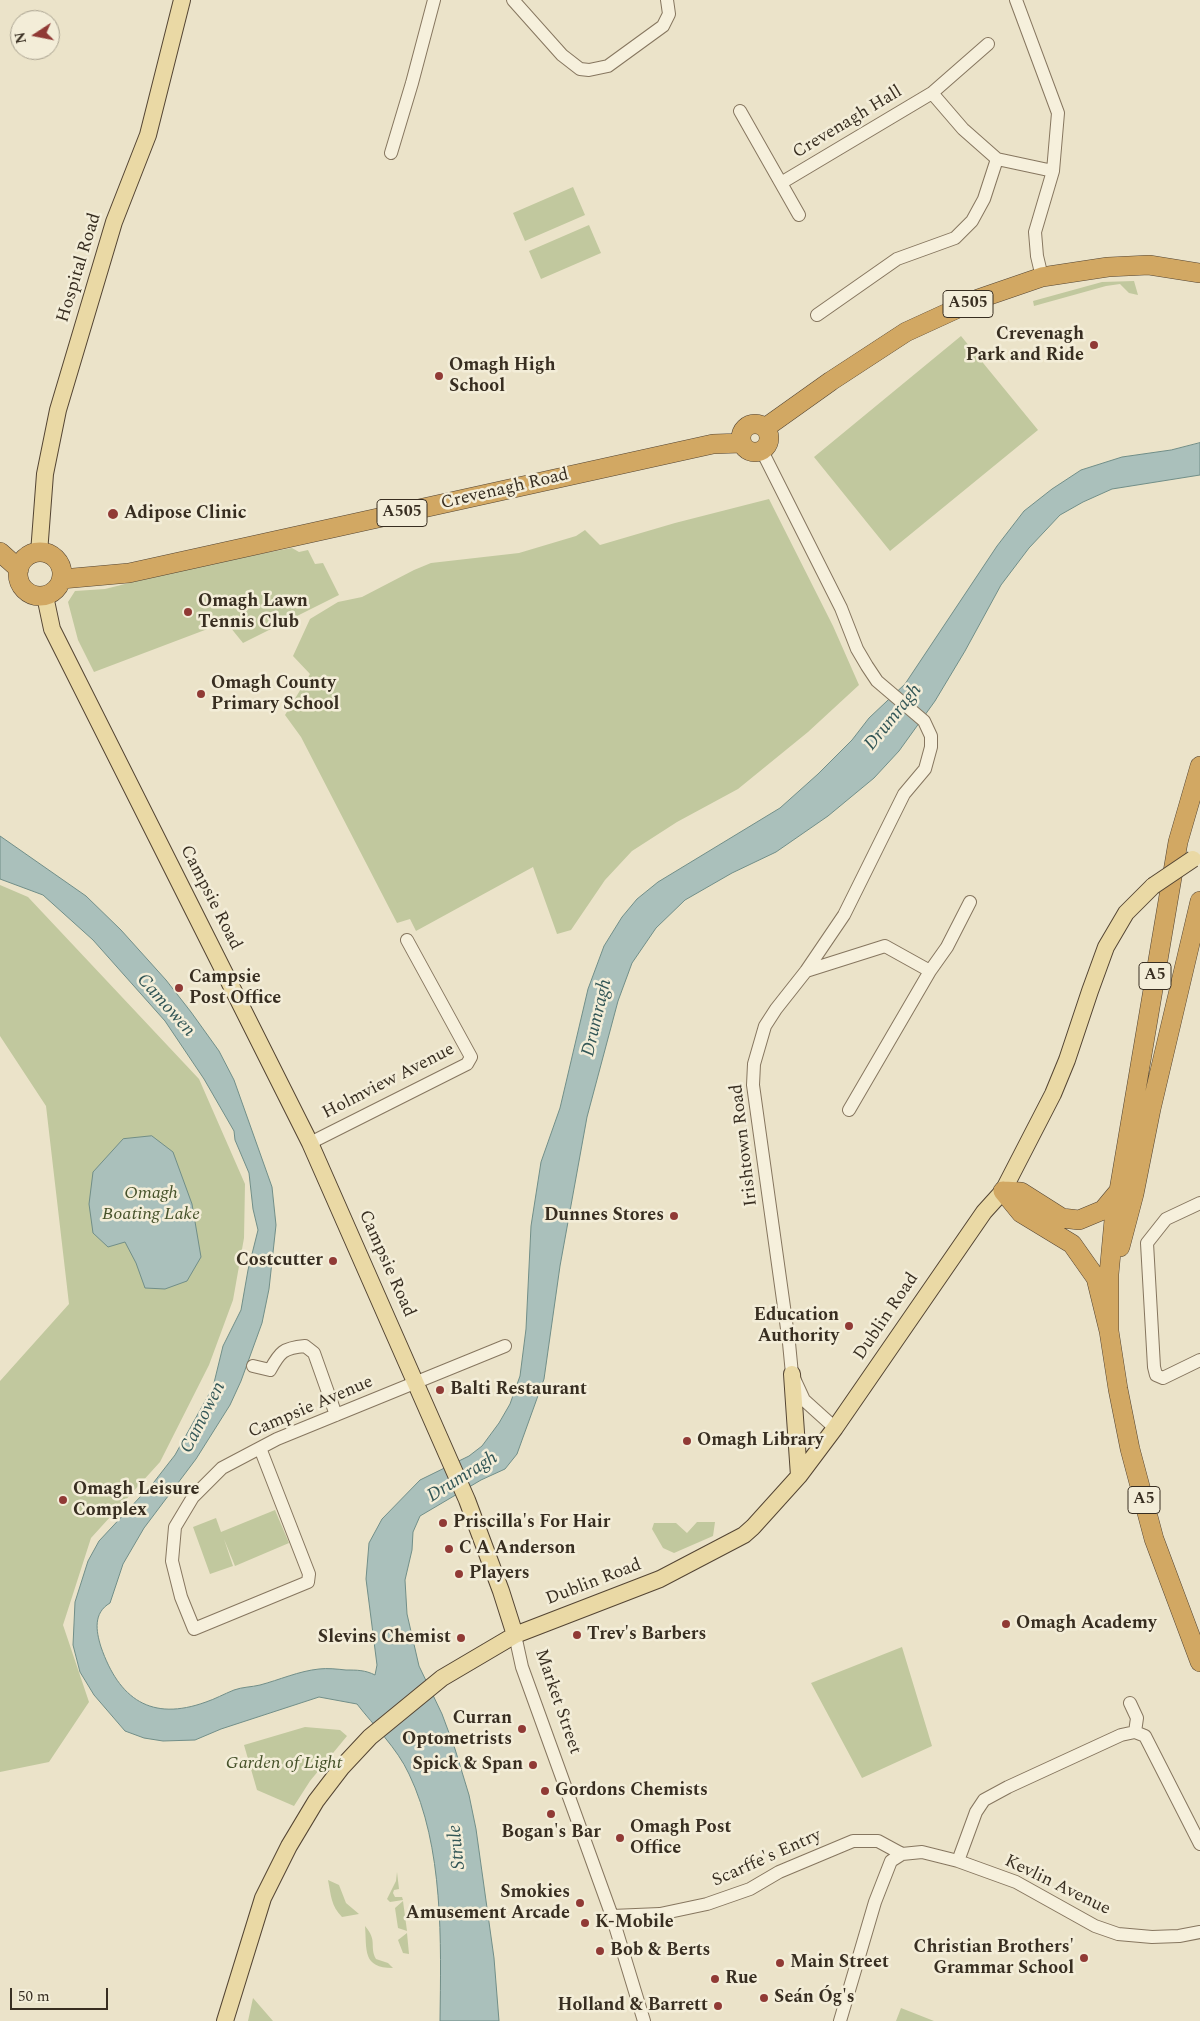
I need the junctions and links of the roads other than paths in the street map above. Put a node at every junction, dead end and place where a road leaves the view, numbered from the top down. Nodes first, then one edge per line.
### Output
1 (182, 0) edge
2 (434, 0) edge
3 (513, 0) edge
4 (667, 0) edge
5 (1016, 0) edge
6 (988, 44) dead end
7 (932, 93) junction
8 (740, 111) dead end
9 (391, 153) dead end
10 (997, 159) junction
11 (1053, 171) junction
12 (781, 183) junction
13 (800, 215) dead end
14 (1200, 272) edge
15 (1042, 277) junction
16 (817, 315) dead end
17 (765, 428) junction
18 (742, 443) junction
19 (762, 451) junction
20 (0, 552) edge
21 (39, 552) junction
22 (19, 569) junction
23 (62, 579) junction
24 (45, 596) junction
25 (1200, 766) edge
26 (1196, 857) edge
27 (1200, 901) edge
28 (970, 902) dead end
29 (407, 940) dead end
30 (806, 971) junction
31 (930, 971) junction
32 (849, 1110) dead end
33 (310, 1143) junction
34 (1120, 1189) junction
35 (1003, 1191) junction
36 (1200, 1203) edge
37 (1109, 1274) junction
38 (1109, 1331) junction
39 (505, 1346) dead end
40 (1200, 1360) edge
41 (253, 1366) dead end
42 (792, 1374) junction
43 (416, 1382) junction
44 (336, 1415) junction
45 (835, 1428) junction
46 (260, 1448) junction
47 (447, 1456) joint
48 (799, 1476) junction
49 (514, 1635) junction
50 (1200, 1662) edge
51 (1130, 1703) dead end
52 (1135, 1732) junction
53 (1200, 1844) edge
54 (902, 1854) junction
55 (958, 1861) junction
56 (612, 1916) junction
57 (1200, 1932) edge
58 (225, 2021) edge
59 (644, 2021) edge
60 (840, 2021) edge

1 - 21 main road, Hospital Road
2 - 9 street
3 - 4 street
5 - 11 street
6 - 7 street, Crevenagh Hall
7 - 10 street
7 - 12 street, Crevenagh Hall
8 - 12 street, Crevenagh Hall
10 - 11 street
10 - 16 street
11 - 15 street
12 - 13 street, Crevenagh Hall
14 - 15 highway, A505
15 - 17 highway, A505
17 - 18 highway
17 - 19 highway
18 - 19 highway, A505
18 - 23 highway, Crevenagh Road / A505
19 - 30 street, Irishtown Road
20 - 22 highway
21 - 22 highway
21 - 23 highway
22 - 24 highway
23 - 24 highway
24 - 33 main road, Campsie Road
25 - 34 highway, A5
26 - 35 main road, Dublin Road, bridge
27 - 37 highway
28 - 31 street
29 - 33 street, Holmview Avenue
30 - 31 street
30 - 42 street, Irishtown Road
31 - 32 street
33 - 43 main road, Campsie Road
34 - 35 highway
34 - 37 highway, A5
35 - 38 highway
35 - 45 main road, Dublin Road
36 - 40 street
37 - 38 highway, A5
38 - 50 highway, A5
39 - 43 street, Campsie Avenue
41 - 44 street
42 - 45 street, Irishtown Road
42 - 48 main road
43 - 44 street, Campsie Avenue
43 - 47 main road, Campsie Road
44 - 46 street, Campsie Avenue
45 - 48 main road, Dublin Road
46 - 46 street, Campsie Avenue
47 - 49 main road, Market Street
48 - 49 main road, Dublin Road
49 - 56 street, Market Street
49 - 58 main road, Dublin Road
51 - 52 street
52 - 53 street
52 - 55 street
54 - 55 street, Kevlin Avenue
54 - 56 street, Scarffe's Entry
54 - 60 street
55 - 57 street, Kevlin Avenue
56 - 59 street, Market Street

